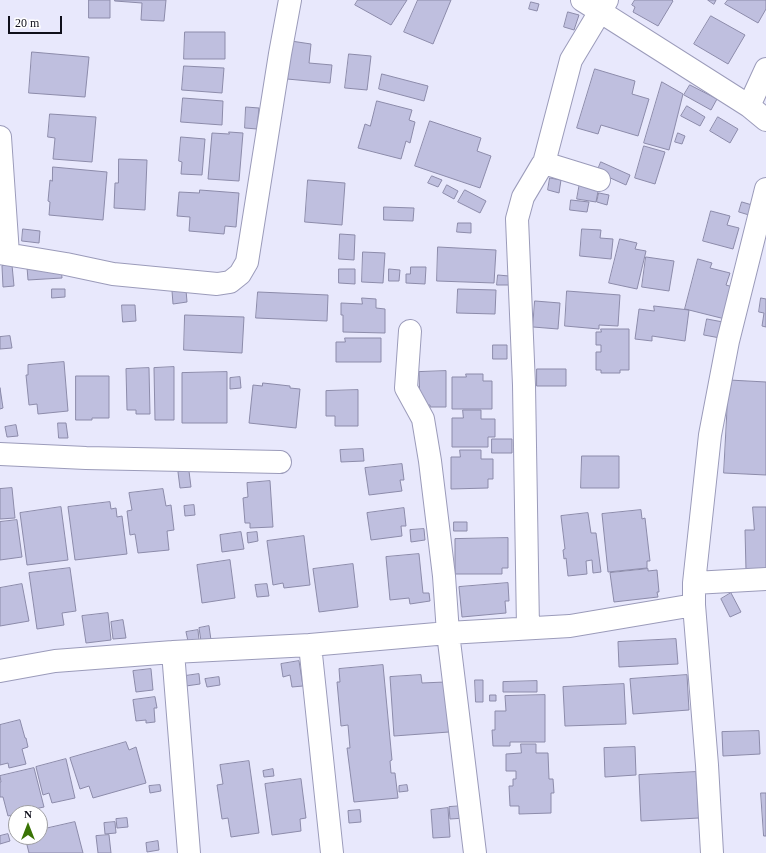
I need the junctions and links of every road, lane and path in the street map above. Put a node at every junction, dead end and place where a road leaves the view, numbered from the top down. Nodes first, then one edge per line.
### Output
1 (290, 0) edge
2 (582, 0) edge
3 (604, 6) edge
4 (766, 69) edge
5 (749, 106) junction
6 (766, 120) edge
7 (0, 137) edge
8 (544, 163) junction
9 (599, 180) dead end
10 (766, 189) edge
11 (4, 254) edge
12 (410, 331) dead end
13 (0, 454) edge
14 (280, 462) dead end
15 (766, 579) edge
16 (694, 583) junction
17 (694, 605) junction
18 (528, 628) junction
19 (448, 633) junction
20 (310, 645) junction
21 (172, 652) junction
22 (0, 671) edge
23 (189, 853) edge
24 (332, 853) edge
25 (475, 853) edge
26 (712, 853) edge

1 - 11 street
2 - 3 street
3 - 5 street
3 - 8 street
4 - 5 street
5 - 6 street
7 - 11 street
8 - 9 street
8 - 18 street
10 - 16 street
12 - 19 street
13 - 14 street
15 - 16 street
16 - 17 street
17 - 18 street
17 - 26 street
18 - 19 street
19 - 20 street
19 - 25 street
20 - 21 street
20 - 24 street
21 - 22 street
21 - 23 street

